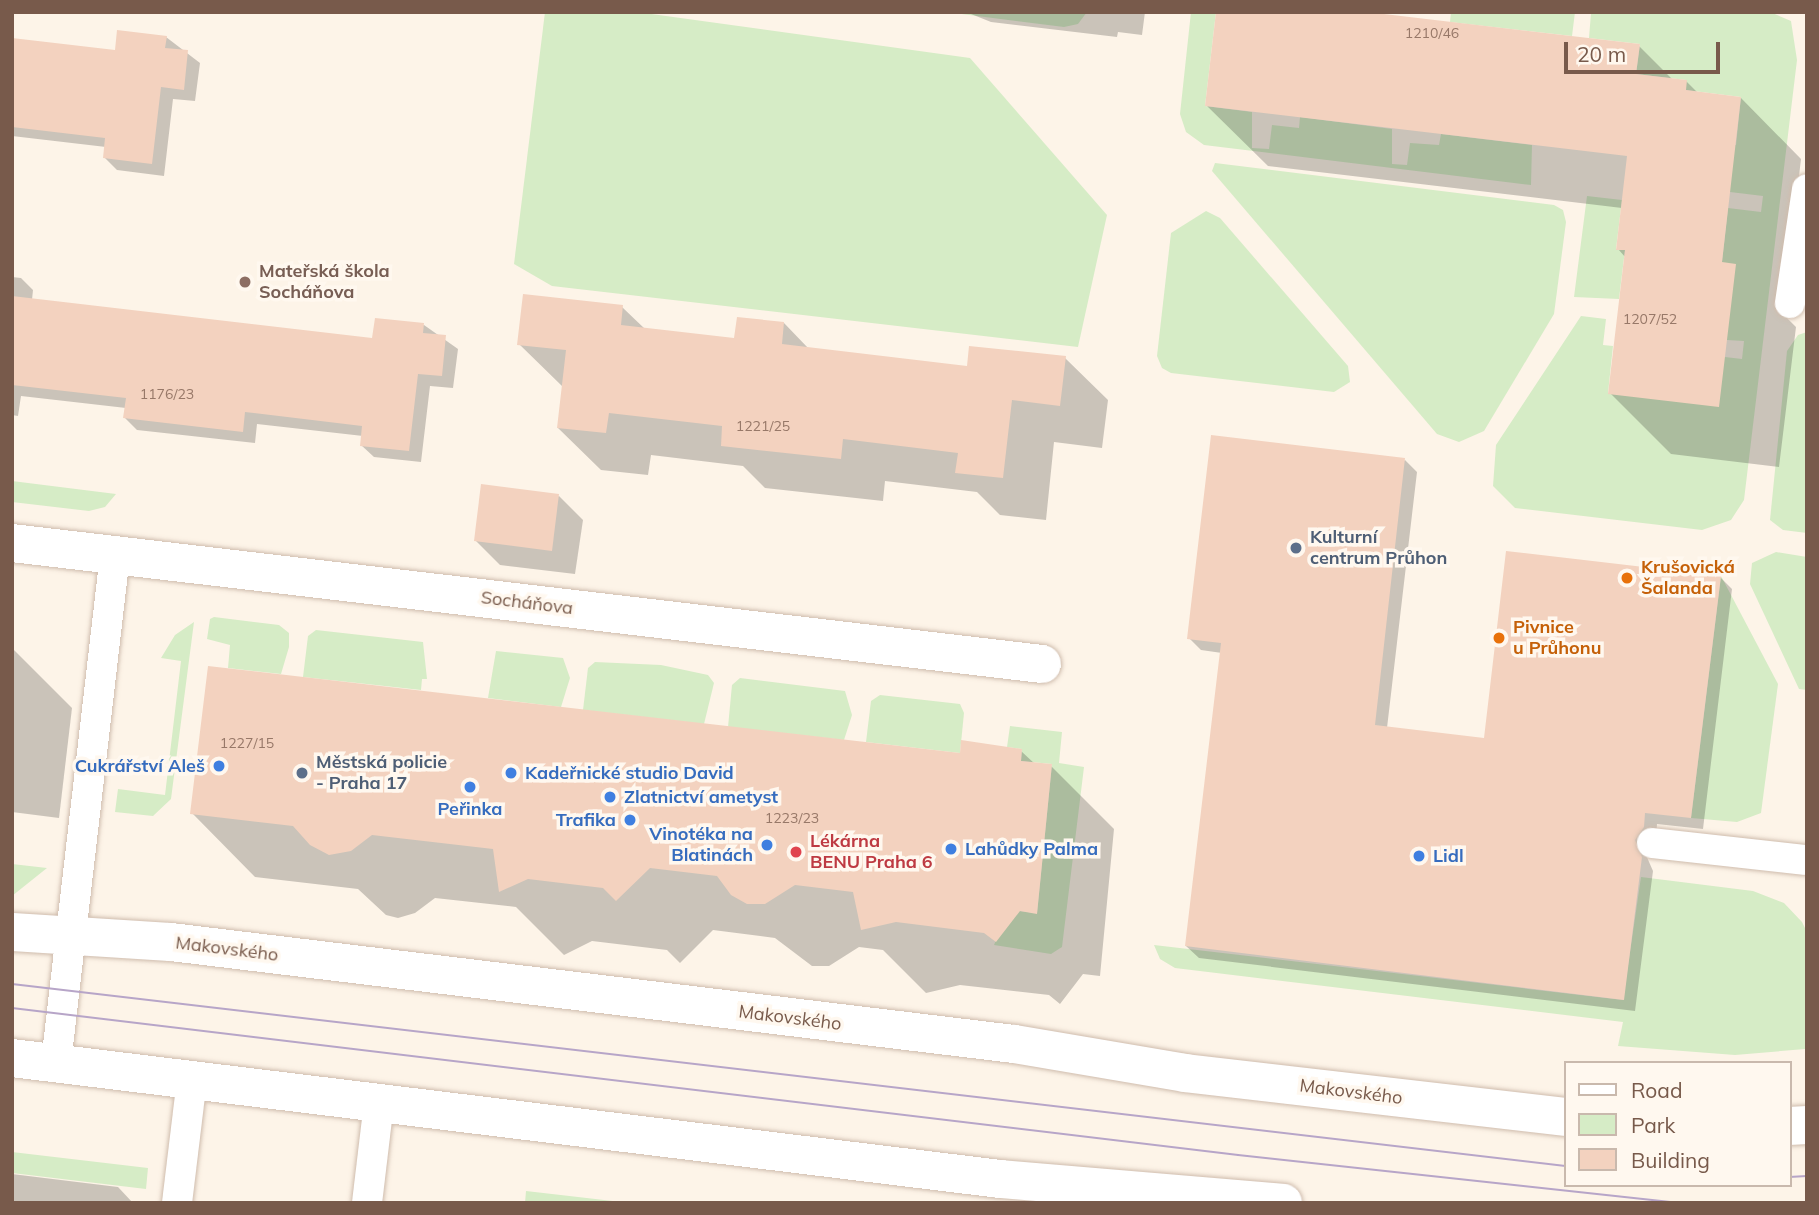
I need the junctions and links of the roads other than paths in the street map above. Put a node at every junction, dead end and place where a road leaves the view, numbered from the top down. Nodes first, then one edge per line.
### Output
1 (1807, 189) edge
2 (1790, 303) dead end
3 (12, 543) edge
4 (115, 555) junction
5 (1042, 664) dead end
6 (1652, 843) dead end
7 (1806, 856) edge
8 (12, 933) edge
9 (71, 934) junction
10 (12, 1058) edge
11 (56, 1063) junction
12 (192, 1079) junction
13 (379, 1103) junction
14 (1563, 1117) edge
15 (177, 1203) edge
16 (368, 1203) edge
17 (1283, 1203) edge

1 - 2 lane
3 - 4 street, Socháňova
4 - 5 street, Socháňova
4 - 9 lane
6 - 7 lane
8 - 9 street, Makovského
9 - 11 lane
9 - 14 street, Makovského
10 - 11 street
11 - 12 street
12 - 13 street
12 - 15 lane
13 - 16 lane
13 - 17 street

